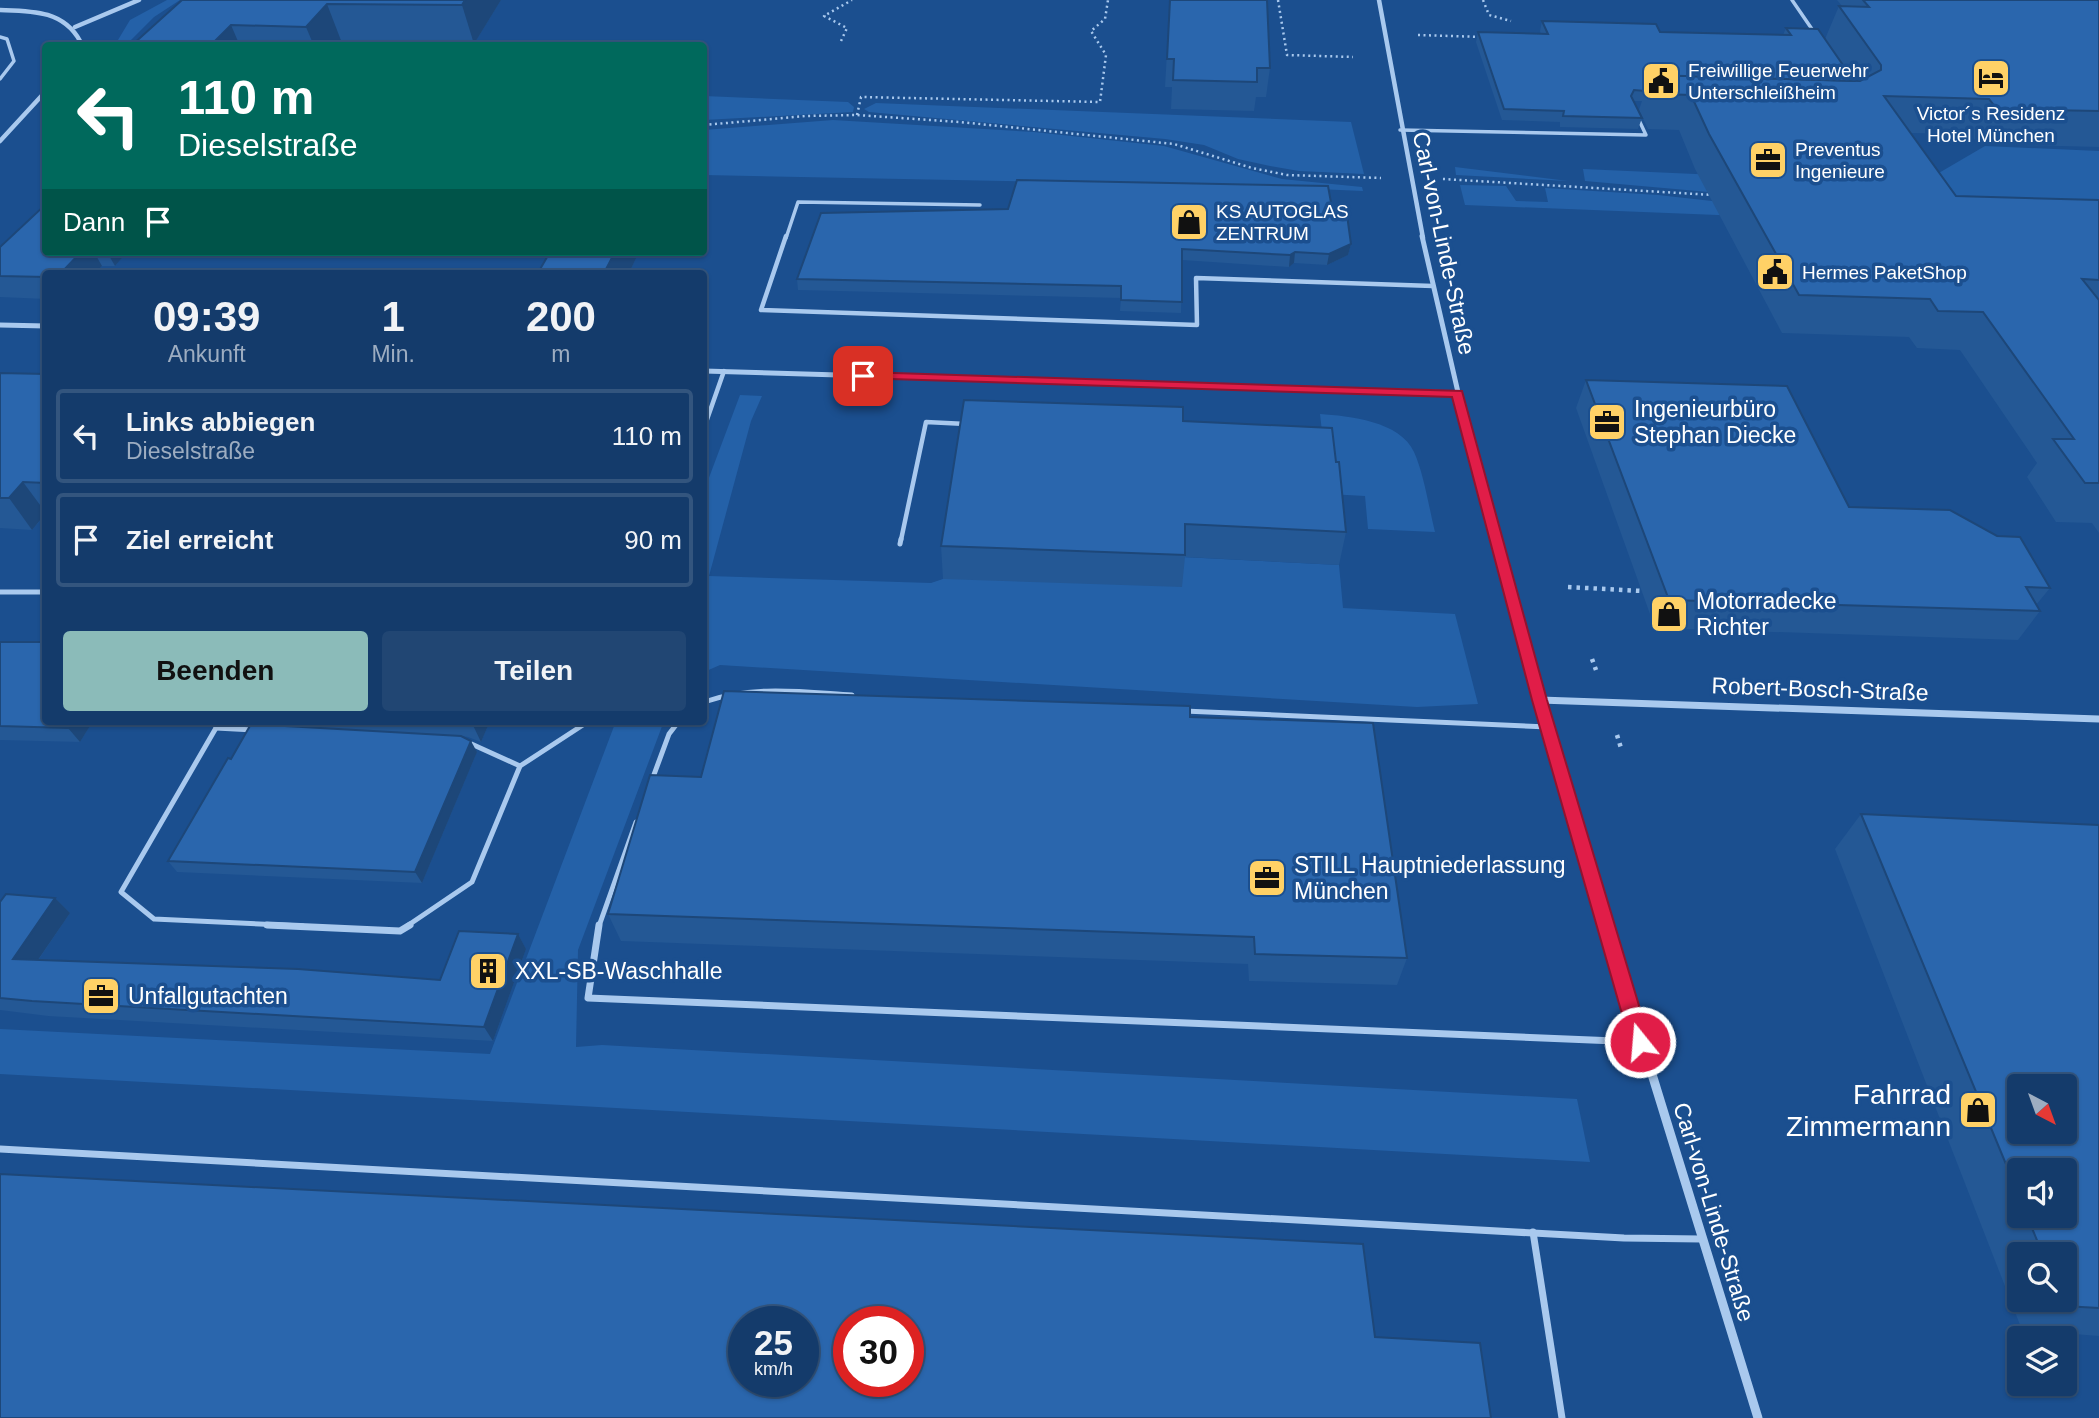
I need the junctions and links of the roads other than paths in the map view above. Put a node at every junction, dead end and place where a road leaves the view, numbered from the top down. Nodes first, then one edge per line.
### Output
1 (139, 0) edge
2 (1379, 0) edge
3 (1792, 0) edge
4 (0, 10) edge
5 (75, 27) junction
6 (0, 37) edge
7 (1818, 38) edge
8 (79, 42) edge
9 (0, 79) edge
10 (42, 94) edge
11 (1637, 115) edge
12 (1400, 130) junction
13 (0, 141) edge
14 (980, 205) dead end
15 (1433, 286) junction
16 (0, 325) edge
17 (42, 326) edge
18 (707, 371) edge
19 (724, 371) junction
20 (1457, 393) junction
21 (707, 419) edge
22 (967, 424) edge
23 (900, 544) dead end
24 (0, 592) edge
25 (42, 592) edge
26 (854, 695) edge
27 (1539, 700) junction
28 (707, 701) edge
29 (1172, 710) edge
30 (2099, 719) edge
31 (218, 725) edge
32 (583, 725) edge
33 (676, 725) edge
34 (1548, 727) junction
35 (216, 728) junction
36 (256, 730) edge
37 (454, 741) edge
38 (520, 766) junction
39 (650, 783) edge
40 (641, 808) edge
41 (1640, 1042) junction
42 (0, 1149) edge
43 (1533, 1232) junction
44 (1701, 1239) junction
45 (1562, 1418) edge
46 (1758, 1418) edge

1 - 5 street
2 - 12 street, Carl-von-Linde-Straße
3 - 7 lane
4 - 5 street
5 - 8 street
6 - 9 lane
10 - 13 street
11 - 12 lane
12 - 15 street, Carl-von-Linde-Straße
14 - 15 lane
15 - 20 street, Carl-von-Linde-Straße
16 - 17 street
18 - 19 street
19 - 20 street
19 - 21 lane
20 - 27 street, Carl-von-Linde-Straße
22 - 23 lane
24 - 25 lane
26 - 28 lane
27 - 30 street, Robert-Bosch-Straße
27 - 34 street, Carl-von-Linde-Straße
29 - 34 lane
31 - 35 lane
32 - 38 lane
33 - 39 lane
34 - 41 street, Carl-von-Linde-Straße
35 - 36 lane
35 - 38 lane
37 - 38 lane
40 - 41 lane
41 - 44 street, Carl-von-Linde-Straße
42 - 43 lane
43 - 44 lane
43 - 45 lane
44 - 46 street, Carl-von-Linde-Straße

